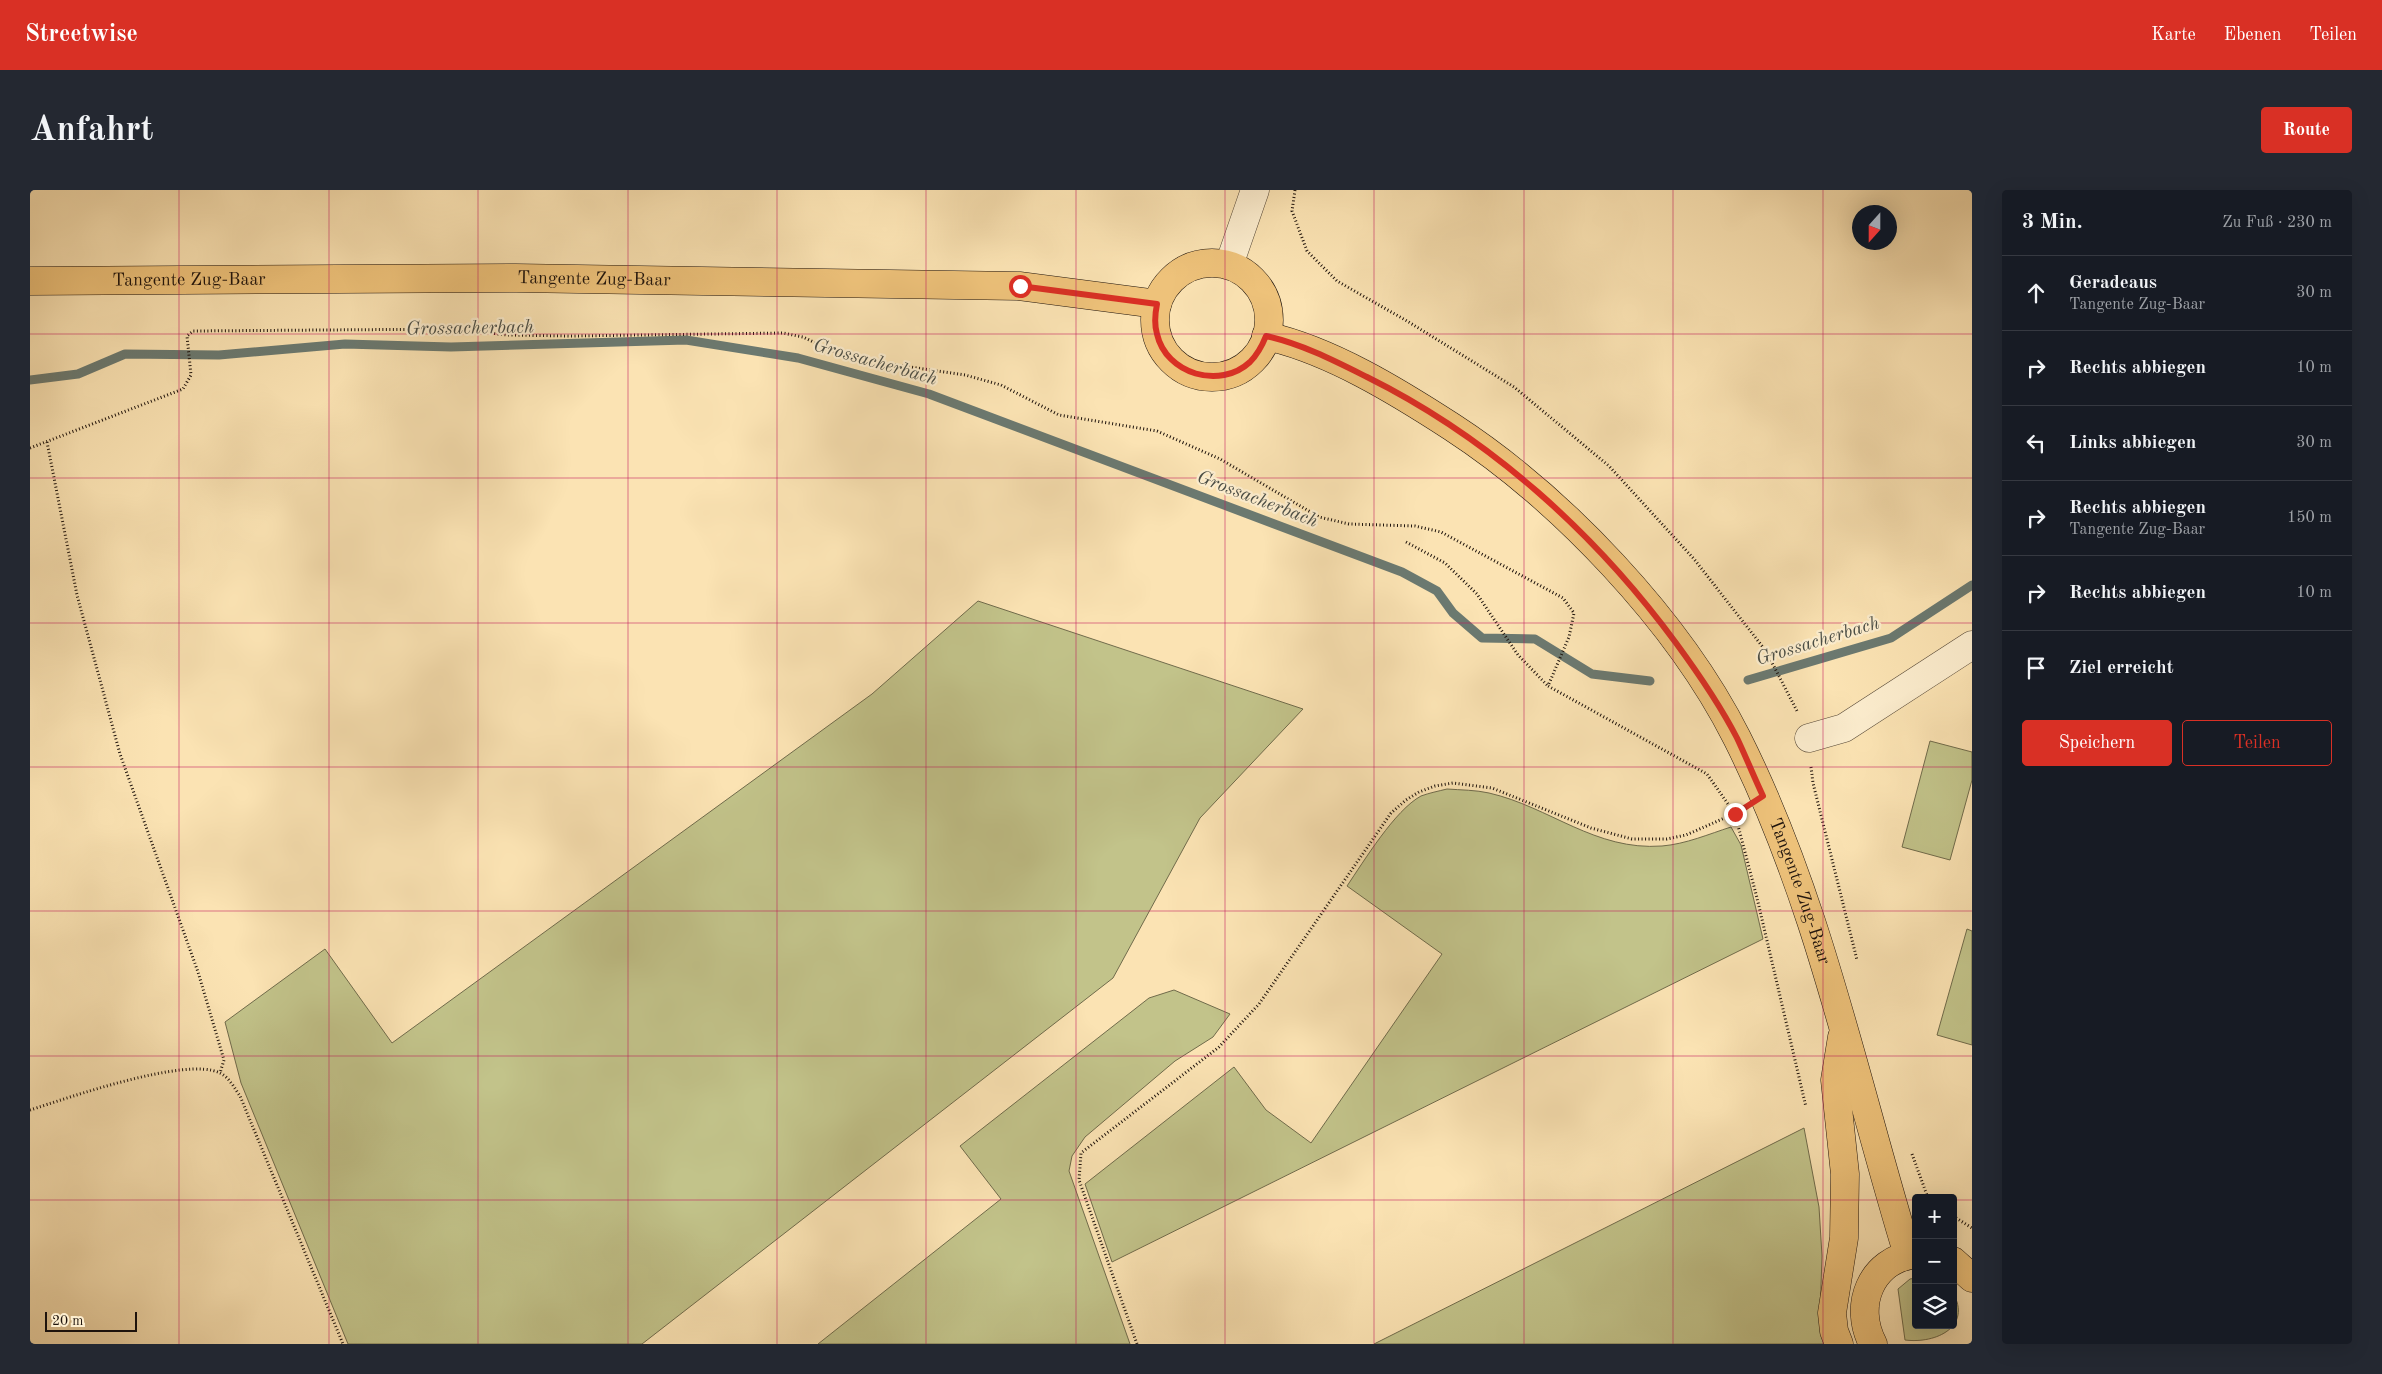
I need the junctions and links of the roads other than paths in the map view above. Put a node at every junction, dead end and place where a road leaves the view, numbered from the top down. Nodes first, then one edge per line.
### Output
1 (1255, 190) edge
2 (1229, 265) junction
3 (30, 281) edge
4 (1157, 304) junction
5 (1266, 336) junction
6 (1972, 645) edge
7 (1809, 738) road end
8 (1844, 1031) junction
9 (1912, 1255) edge
10 (1957, 1265) edge
11 (1972, 1278) edge
12 (1839, 1344) edge
13 (1872, 1344) edge

1 - 2 street
2 - 4 main road
2 - 5 main road
3 - 4 main road, Tangente Zug-Baar
4 - 5 main road
5 - 8 main road, Tangente Zug-Baar
6 - 7 street
8 - 9 main road, Tangente Zug-Baar
8 - 12 main road
9 - 13 main road
10 - 11 main road

